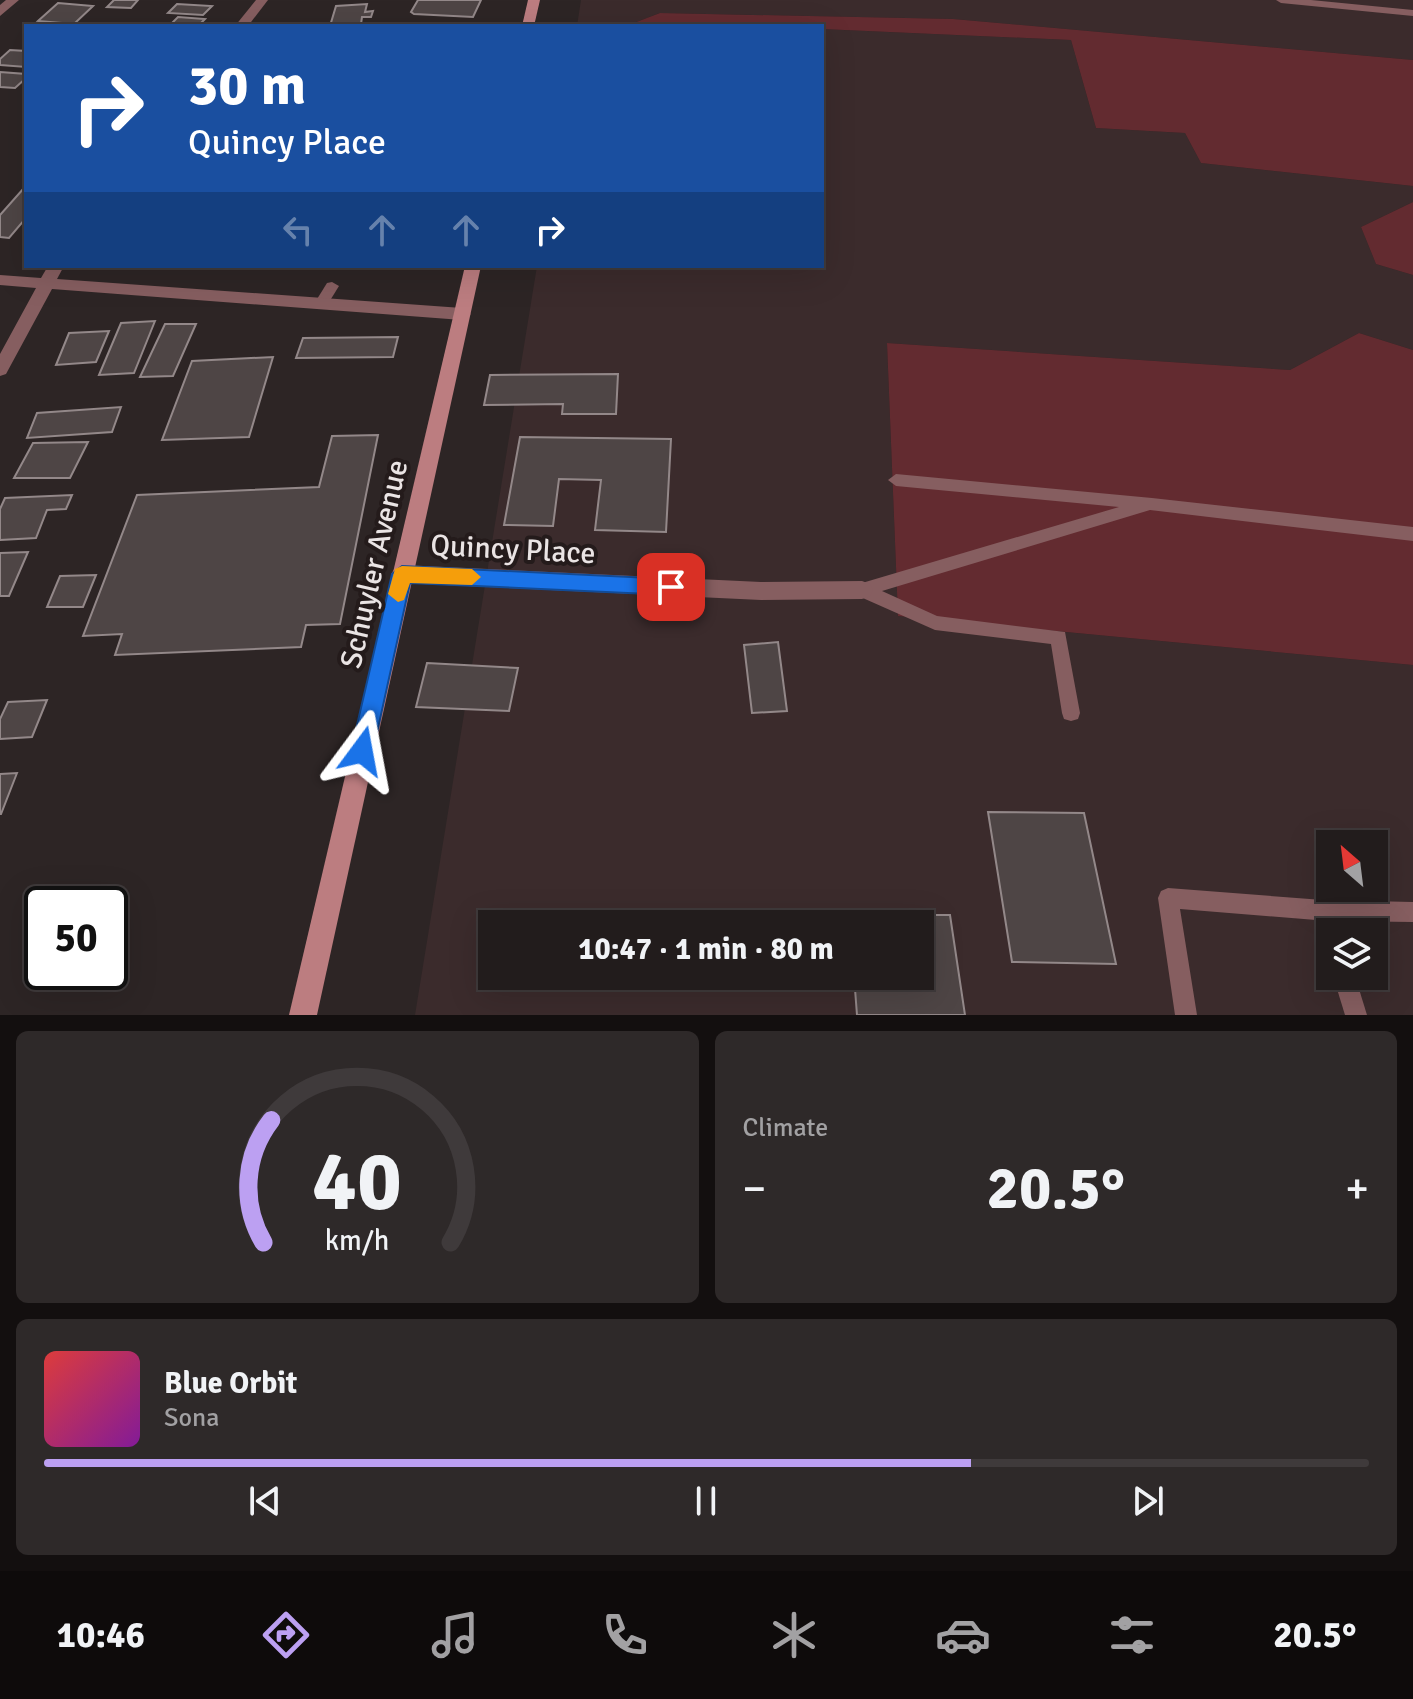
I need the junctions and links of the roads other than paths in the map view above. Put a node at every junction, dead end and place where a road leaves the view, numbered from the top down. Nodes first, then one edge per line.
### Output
1 (13, 0) edge
2 (262, 0) edge
3 (534, 0) edge
4 (1281, 0) edge
5 (1344, 3) edge
6 (0, 12) edge
7 (1413, 13) edge
8 (243, 24) edge
9 (528, 24) edge
10 (55, 268) edge
11 (473, 268) edge
12 (0, 280) edge
13 (48, 284) junction
14 (332, 286) dead end
15 (321, 304) junction
16 (462, 314) junction
17 (0, 370) edge
18 (896, 480) dead end
19 (1152, 504) junction
20 (1413, 534) edge
21 (402, 574) junction
22 (862, 590) junction
23 (1071, 713) dead end
24 (1323, 910) junction
25 (1413, 912) edge
26 (1326, 918) edge
27 (1348, 990) edge
28 (303, 1015) edge
29 (1186, 1015) edge
30 (1356, 1015) edge

1 - 6 street
2 - 8 street
3 - 9 main road
4 - 5 lane
5 - 7 lane
10 - 13 street
11 - 16 main road, Schuyler Avenue
12 - 13 street
13 - 15 street
13 - 17 street
14 - 15 lane
15 - 16 street
16 - 21 main road, Schuyler Avenue
18 - 19 lane
19 - 20 lane
19 - 22 lane
21 - 22 street, Quincy Place
21 - 28 main road, Schuyler Avenue
22 - 23 lane
24 - 25 lane
24 - 26 lane
24 - 29 lane
27 - 30 lane

